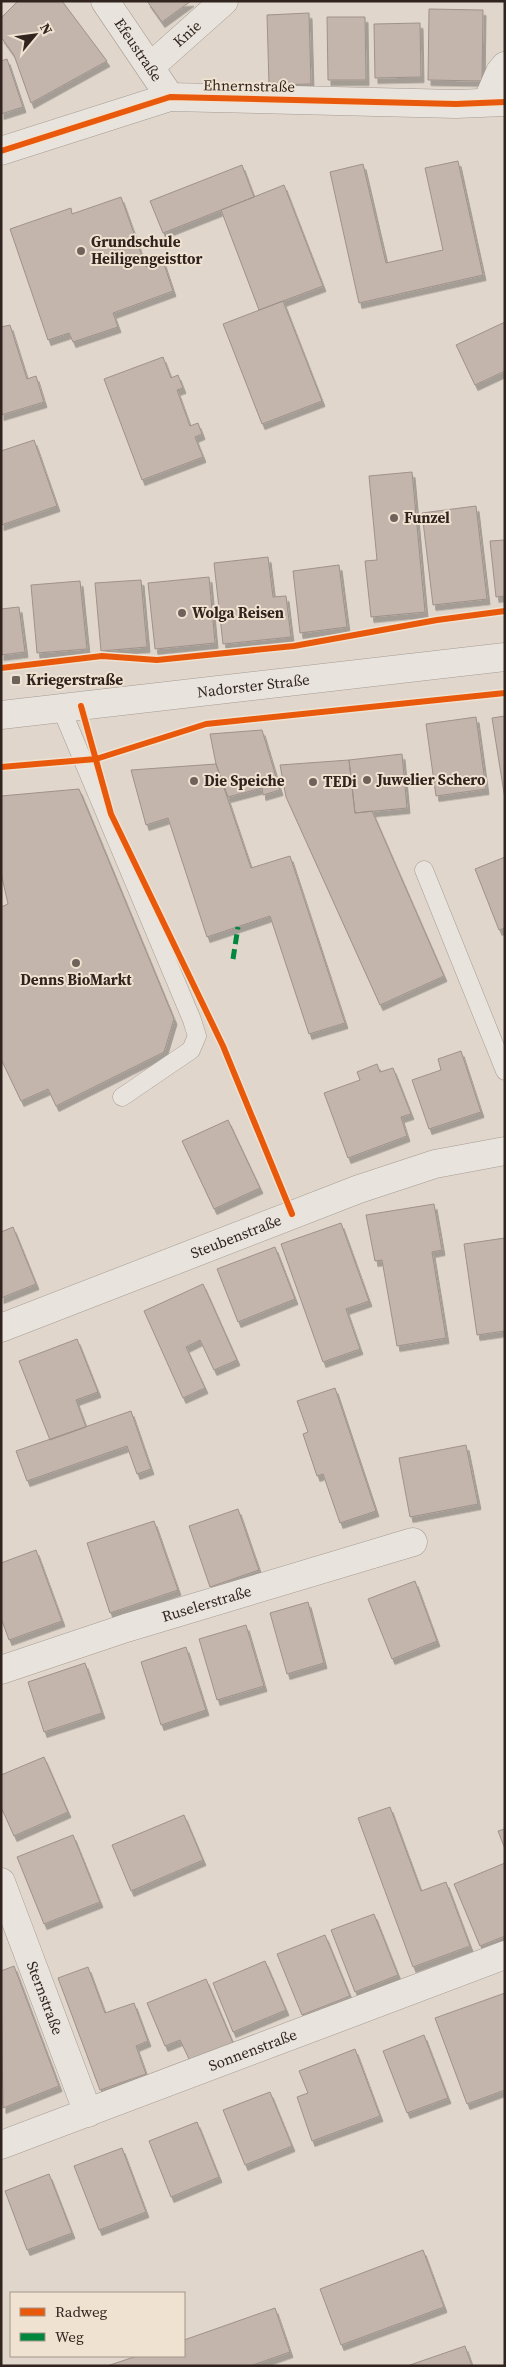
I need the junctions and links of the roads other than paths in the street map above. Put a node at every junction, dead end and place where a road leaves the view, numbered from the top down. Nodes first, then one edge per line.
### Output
1 (105, 1) edge
2 (224, 1) edge
3 (150, 66) junction
4 (505, 66) edge
5 (170, 97) junction
6 (496, 102) edge
7 (1, 151) edge
8 (505, 657) edge
9 (61, 708) junction
10 (1, 715) edge
11 (424, 870) dead end
12 (505, 1071) edge
13 (122, 1097) dead end
14 (505, 1151) edge
15 (1, 1328) edge
16 (413, 1542) dead end
17 (1, 1670) edge
18 (1, 1882) edge
19 (505, 1955) edge
20 (88, 2113) junction
21 (1, 2145) edge

1 - 3 street, Efeustraße
2 - 3 street, Knie
3 - 5 street, Efeustraße
4 - 6 street
5 - 6 street, Ehnernstraße
5 - 7 street, Ehnernstraße
8 - 9 street, Nadorster Straße
9 - 10 street, Nadorster Straße
9 - 13 lane
11 - 12 lane
14 - 15 street, Steubenstraße
16 - 17 street, Ruselerstraße
18 - 20 street, Sternstraße
19 - 20 street, Sonnenstraße
20 - 21 street, Sonnenstraße

